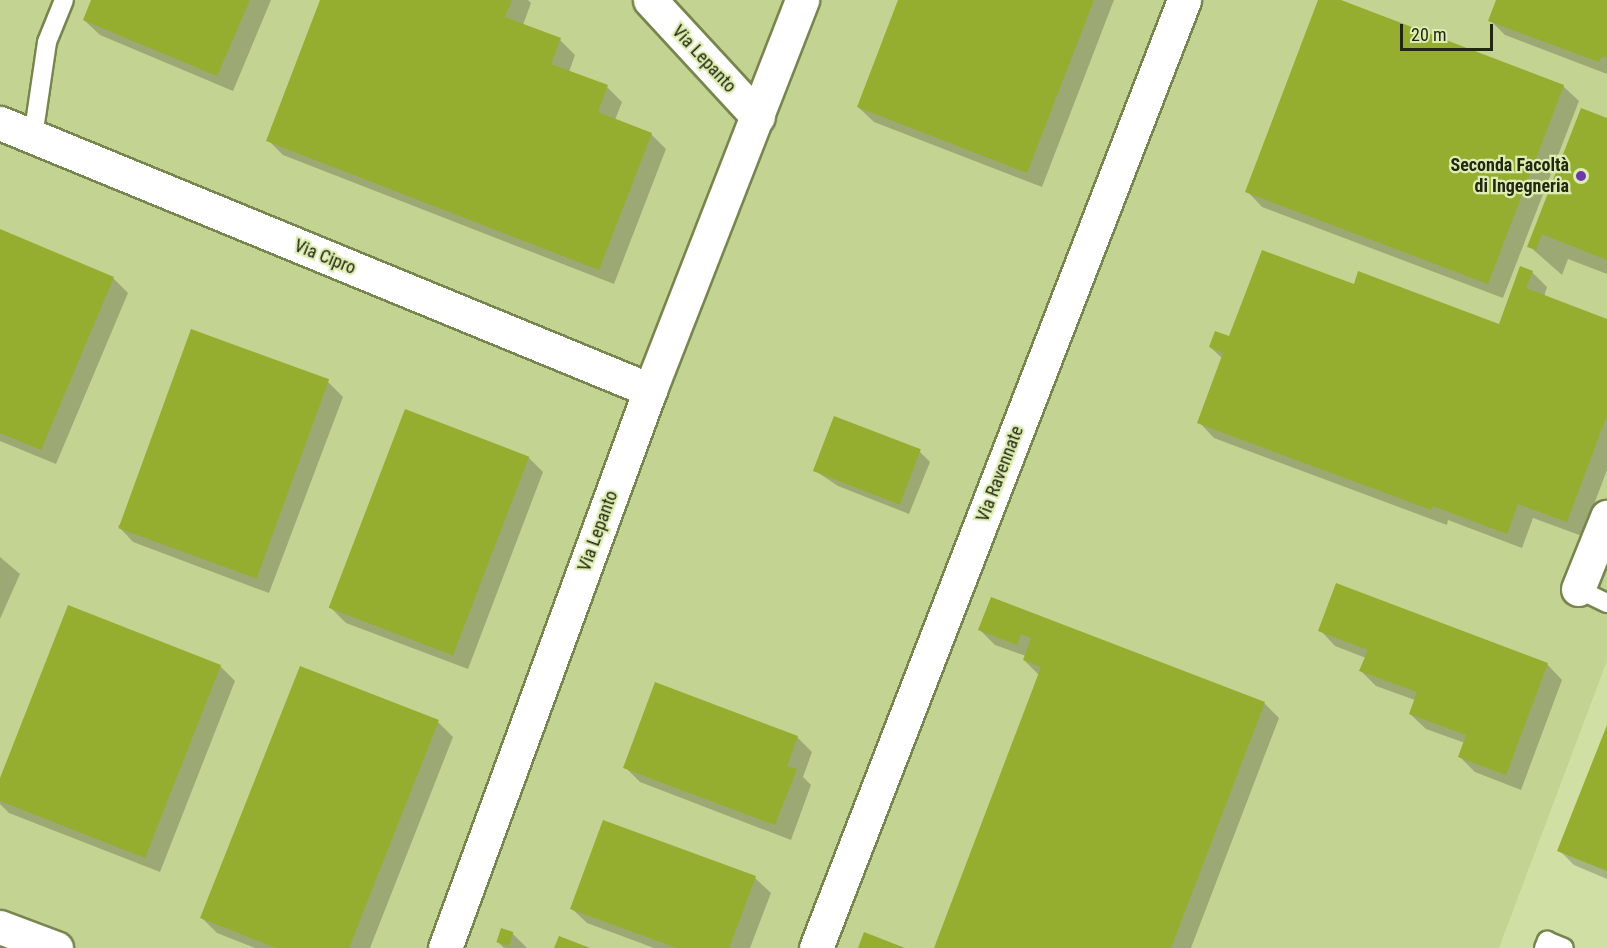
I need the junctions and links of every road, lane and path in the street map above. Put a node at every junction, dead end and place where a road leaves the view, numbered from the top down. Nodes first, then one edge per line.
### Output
1 (64, 0) edge
2 (650, 0) edge
3 (802, 0) edge
4 (1184, 0) edge
5 (758, 117) junction
6 (0, 123) edge
7 (33, 137) junction
8 (650, 390) junction
9 (1607, 517) edge
10 (1578, 589) joint
11 (1607, 603) edge
12 (0, 927) edge
13 (56, 948) edge
14 (445, 948) edge
15 (816, 948) edge
16 (1544, 948) edge
17 (1564, 948) edge

1 - 7 lane
2 - 5 street, Via Lepanto
3 - 5 street, Via Lepanto
4 - 15 street, Via Ravennate
5 - 8 street, Via Lepanto
6 - 7 street, Via Cipro
7 - 8 street, Via Cipro
8 - 14 street, Via Lepanto
9 - 10 street
10 - 11 lane
12 - 13 street
16 - 17 lane

